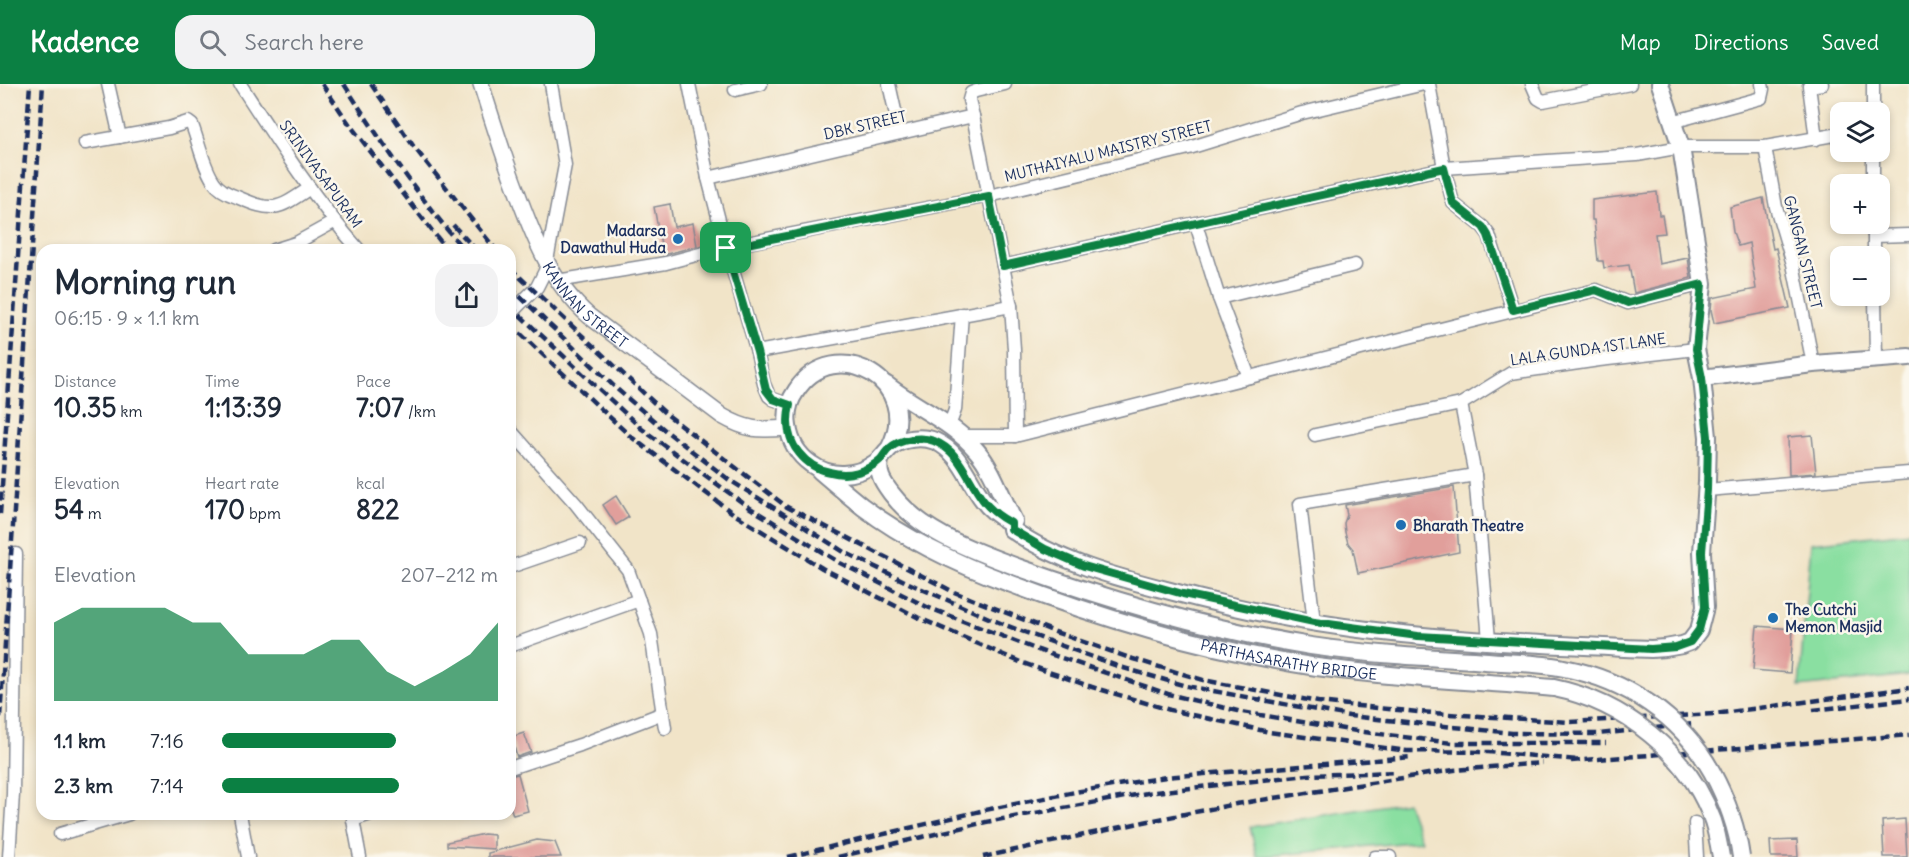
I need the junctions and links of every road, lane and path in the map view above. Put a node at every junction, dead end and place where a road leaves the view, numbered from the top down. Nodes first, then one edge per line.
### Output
1 (108, 84) edge
2 (240, 84) edge
3 (481, 84) edge
4 (551, 84) edge
5 (689, 84) edge
6 (758, 84) edge
7 (889, 84) edge
8 (1005, 84) edge
9 (1424, 84) edge
10 (1429, 84) edge
11 (1532, 84) edge
12 (1630, 84) edge
13 (1660, 84) edge
14 (1762, 84) edge
15 (1822, 84) edge
16 (1873, 84) edge
17 (735, 90) dead end
18 (1873, 102) edge
19 (973, 116) junction
20 (1672, 122) junction
21 (900, 133) junction
22 (1830, 136) edge
23 (120, 137) junction
24 (1816, 139) junction
25 (85, 142) dead end
26 (1681, 147) junction
27 (1765, 147) junction
28 (1444, 168) junction
29 (708, 178) junction
30 (310, 188) junction
31 (989, 196) junction
32 (334, 222) junction
33 (1196, 224) junction
34 (1890, 232) edge
35 (1909, 235) edge
36 (301, 244) edge
37 (354, 244) edge
38 (726, 248) junction
39 (546, 262) junction
40 (1354, 265) dead end
41 (1003, 266) junction
42 (557, 281) junction
43 (1702, 284) junction
44 (1220, 298) junction
45 (1011, 306) junction
46 (1875, 306) edge
47 (516, 308) edge
48 (1513, 310) junction
49 (962, 314) junction
50 (1696, 349) junction
51 (757, 352) junction
52 (1909, 357) edge
53 (1876, 359) junction
54 (1813, 364) junction
55 (1249, 377) junction
56 (1702, 378) junction
57 (883, 382) junction
58 (1461, 404) junction
59 (790, 405) junction
60 (788, 428) junction
61 (956, 431) junction
62 (1315, 435) dead end
63 (1015, 436) junction
64 (516, 437) edge
65 (884, 454) junction
66 (814, 466) junction
67 (1909, 473) edge
68 (1475, 474) junction
69 (1707, 490) junction
70 (1011, 529) junction
71 (580, 543) dead end
72 (16, 554) dead end
73 (516, 565) edge
74 (639, 600) junction
75 (1314, 622) junction
76 (1489, 640) junction
77 (516, 644) edge
78 (663, 713) junction
79 (665, 728) dead end
80 (516, 766) edge
81 (108, 820) edge
82 (241, 820) edge
83 (354, 820) edge
84 (1695, 823) dead end
85 (60, 834) dead end
86 (9, 857) edge
87 (248, 857) edge
88 (360, 857) edge
89 (1375, 857) edge
90 (1390, 857) edge
91 (1697, 857) edge
92 (1721, 857) edge
93 (1741, 857) edge

1 - 23 street
2 - 30 street, SRINIVASAPURAM
3 - 39 street, KANNAN STREET
4 - 39 street
5 - 29 street
6 - 17 street
7 - 21 street
8 - 19 street
9 - 31 street, MUTHAIYALU MAISTRY STREET
10 - 28 street
11 - 12 street
13 - 20 main road
14 - 20 street
15 - 24 street
16 - 18 street
19 - 21 street, DBK STREET
19 - 31 street
20 - 26 main road
21 - 29 street, DBK STREET
22 - 24 street
23 - 25 street
23 - 30 street
24 - 27 street
26 - 27 street
26 - 28 street
26 - 43 main road
27 - 54 street, GANGAN STREET
28 - 33 street
28 - 48 street
29 - 38 street
30 - 32 street, SRINIVASAPURAM
31 - 38 street, MUTHAIYALU MAISTRY STREET
31 - 41 street
32 - 36 street
32 - 37 street, SRINIVASAPURAM
33 - 41 street
33 - 44 street
34 - 35 street
38 - 42 street, MUTHAIYALU MAISTRY STREET
38 - 51 street
39 - 42 street, KANNAN STREET
39 - 47 street
40 - 44 street
41 - 45 street
42 - 60 street, KANNAN STREET
43 - 48 street
43 - 50 main road
44 - 55 street
45 - 49 street
45 - 63 street
46 - 53 street
48 - 55 street
49 - 51 street
49 - 61 street
50 - 56 main road
50 - 58 street, LALA GUNDA 1ST LANE
51 - 59 street
52 - 53 main road
53 - 54 main road
54 - 56 main road
55 - 63 street
56 - 69 main road
57 - 59 main road
57 - 61 main road
57 - 65 main road
58 - 62 street, LALA GUNDA 1ST LANE
58 - 68 street
59 - 60 main road
60 - 66 main road
61 - 63 street
61 - 70 main road
64 - 74 street
65 - 66 main road
65 - 70 main road
65 - 93 main road, PARTHASARATHY BRIDGE, bridge
66 - 92 main road, PARTHASARATHY BRIDGE, bridge
67 - 69 street
68 - 75 street
68 - 76 street
69 - 76 main road
70 - 75 main road
71 - 73 street
72 - 86 street
74 - 77 street
74 - 78 street
75 - 76 main road
78 - 79 street
78 - 80 street
81 - 85 street
82 - 87 street
83 - 88 street
84 - 91 street
89 - 90 street

